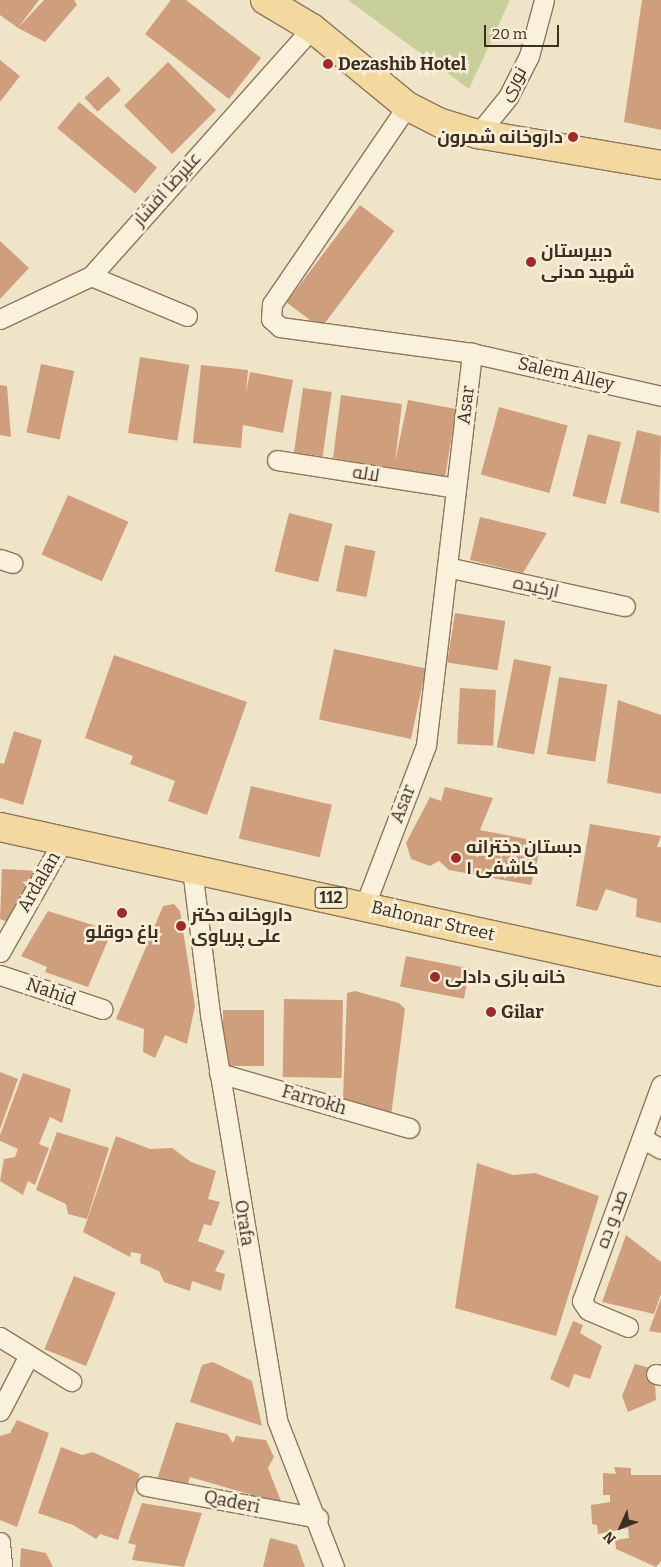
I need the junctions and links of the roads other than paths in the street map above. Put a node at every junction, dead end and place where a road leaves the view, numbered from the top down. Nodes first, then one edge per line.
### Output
1 (265, 0) edge
2 (544, 0) edge
3 (312, 28) junction
4 (407, 106) junction
5 (478, 134) junction
6 (661, 165) edge
7 (91, 276) junction
8 (187, 316) dead end
9 (0, 319) edge
10 (472, 352) junction
11 (661, 396) edge
12 (277, 460) dead end
13 (456, 488) junction
14 (446, 567) junction
15 (625, 606) dead end
16 (0, 827) edge
17 (64, 839) junction
18 (192, 869) junction
19 (365, 905) junction
20 (0, 952) edge
21 (661, 972) edge
22 (0, 975) edge
23 (102, 1009) dead end
24 (219, 1073) junction
25 (661, 1085) edge
26 (409, 1128) dead end
27 (642, 1138) junction
28 (661, 1149) edge
29 (628, 1327) dead end
30 (0, 1337) edge
31 (29, 1355) junction
32 (71, 1382) dead end
33 (0, 1411) edge
34 (146, 1486) dead end
35 (318, 1518) junction
36 (0, 1542) edge
37 (2, 1567) edge
38 (334, 1567) edge

1 - 3 main road
2 - 5 street, نوری
3 - 4 main road
3 - 7 street, علیرضا افشار
4 - 5 main road
4 - 10 street
5 - 6 main road
7 - 8 street
7 - 9 street, علیرضا افشار
10 - 11 street, Salem Alley
10 - 13 street, Asar
12 - 13 street, لاله
13 - 14 street, Asar
14 - 15 street, ارکیده
14 - 19 street, Asar
16 - 17 main road, Bahonar Street / 112
17 - 18 main road, Bahonar Street / 112
17 - 20 street, Ardalan
18 - 19 main road, Bahonar Street / 112
18 - 24 street, Orafa
19 - 21 main road, Bahonar Street / 112
22 - 23 street, Nahid
24 - 26 street, Farrokh
24 - 35 street, Orafa
25 - 27 street, صد و ده
27 - 28 street
27 - 29 street, صد و ده
30 - 31 street
31 - 32 street
31 - 33 street
34 - 35 street, Qaderi
35 - 38 street, Orafa
36 - 37 street

